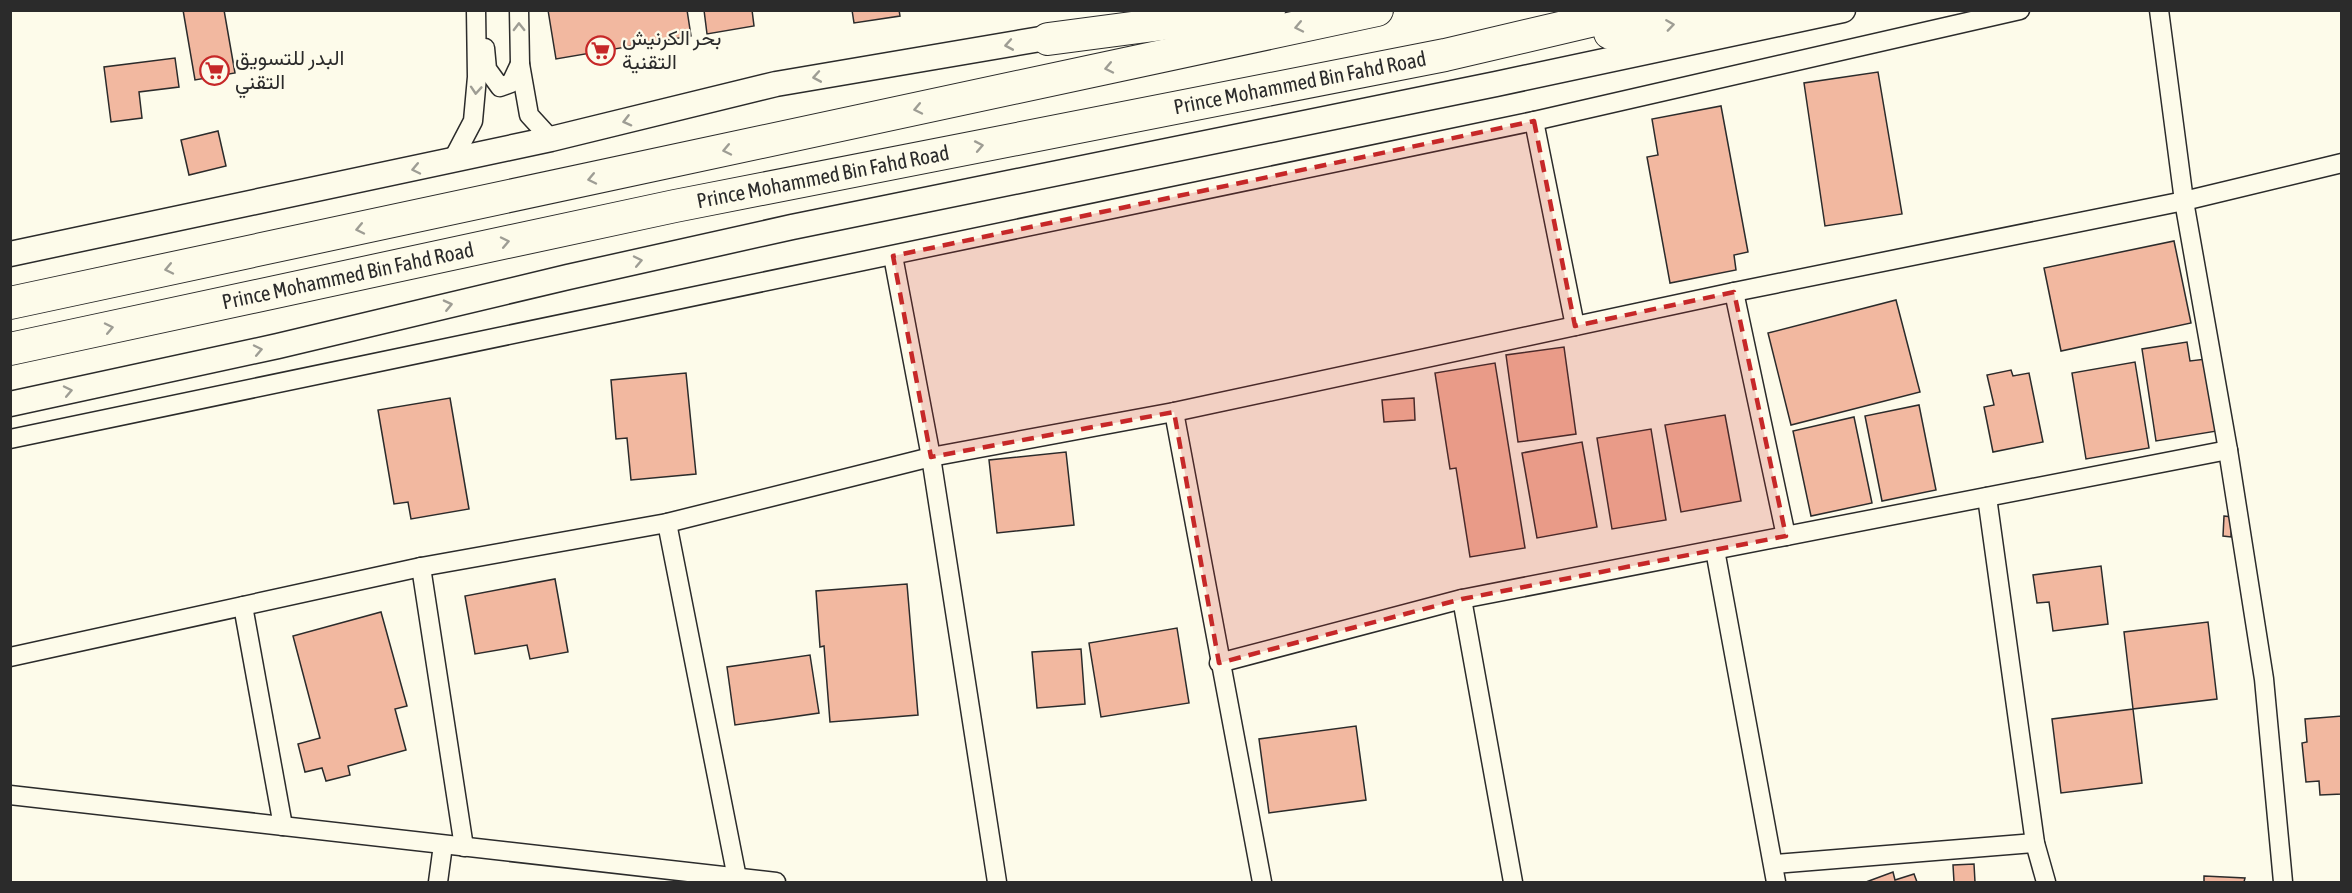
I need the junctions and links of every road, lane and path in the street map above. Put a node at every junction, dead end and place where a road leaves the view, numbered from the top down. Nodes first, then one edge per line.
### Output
1 (476, 10) edge
2 (482, 10) edge
3 (519, 10) edge
4 (1169, 10) edge
5 (1269, 10) edge
6 (1377, 10) edge
7 (1637, 10) edge
8 (1777, 10) edge
9 (1843, 10) edge
10 (2020, 10) edge
11 (2159, 10) edge
12 (1048, 39) junction
13 (1445, 55) junction
14 (520, 64) junction
15 (1534, 121) junction
16 (551, 139) junction
17 (452, 161) junction
18 (2342, 164) edge
19 (2184, 201) junction
20 (10, 254) edge
21 (893, 256) junction
22 (1734, 292) junction
23 (10, 303) edge
24 (1575, 326) junction
25 (10, 349) edge
26 (10, 404) edge
27 (1174, 412) junction
28 (10, 439) edge
29 (2228, 450) junction
30 (931, 457) junction
31 (1987, 497) junction
32 (667, 523) junction
33 (1786, 536) junction
34 (1715, 550) junction
35 (421, 567) junction
36 (1462, 599) junction
37 (243, 606) junction
38 (10, 657) edge
39 (1219, 663) junction
40 (10, 795) edge
41 (283, 826) junction
42 (2035, 843) junction
43 (443, 844) junction
44 (464, 847) junction
45 (1775, 864) junction
46 (737, 878) junction
47 (438, 882) edge
48 (776, 882) edge
49 (997, 882) edge
50 (1262, 882) edge
51 (1513, 882) edge
52 (1776, 882) edge
53 (2046, 882) edge
54 (2283, 882) edge

1 -> 17 street
2 - 14 street
14 -> 3 street
4 - 12 main road
5 - 12 highway
6 -> 23 highway, Prince Mohammed Bin Fahd Road
7 - 13 highway, Prince Mohammed Bin Fahd Road
13 -> 8 highway
26 -> 9 main road
10 - 15 street
11 - 19 street
12 -> 16 main road
25 -> 13 highway, Prince Mohammed Bin Fahd Road
14 - 16 street
15 - 21 street
15 - 24 street
16 - 17 main road
17 -> 20 main road
18 - 19 street
19 - 22 street
19 - 29 street
21 - 28 street
21 - 30 street
22 - 24 street
22 - 33 street
24 - 27 street
27 - 30 street
27 - 39 street
29 - 31 street
29 - 54 street
30 - 32 street
30 - 49 street
31 - 33 street
31 - 42 street
32 - 35 street
32 - 46 street
33 - 34 street
34 - 36 street
34 - 45 street
35 - 37 street
35 - 44 street
36 - 39 street
36 - 51 street
37 - 38 street
37 - 41 street
39 - 50 street
40 - 41 street
41 - 43 street
42 - 45 street
42 - 53 street
43 - 44 street
43 - 47 street
44 - 46 street
45 - 52 street
46 - 48 street

